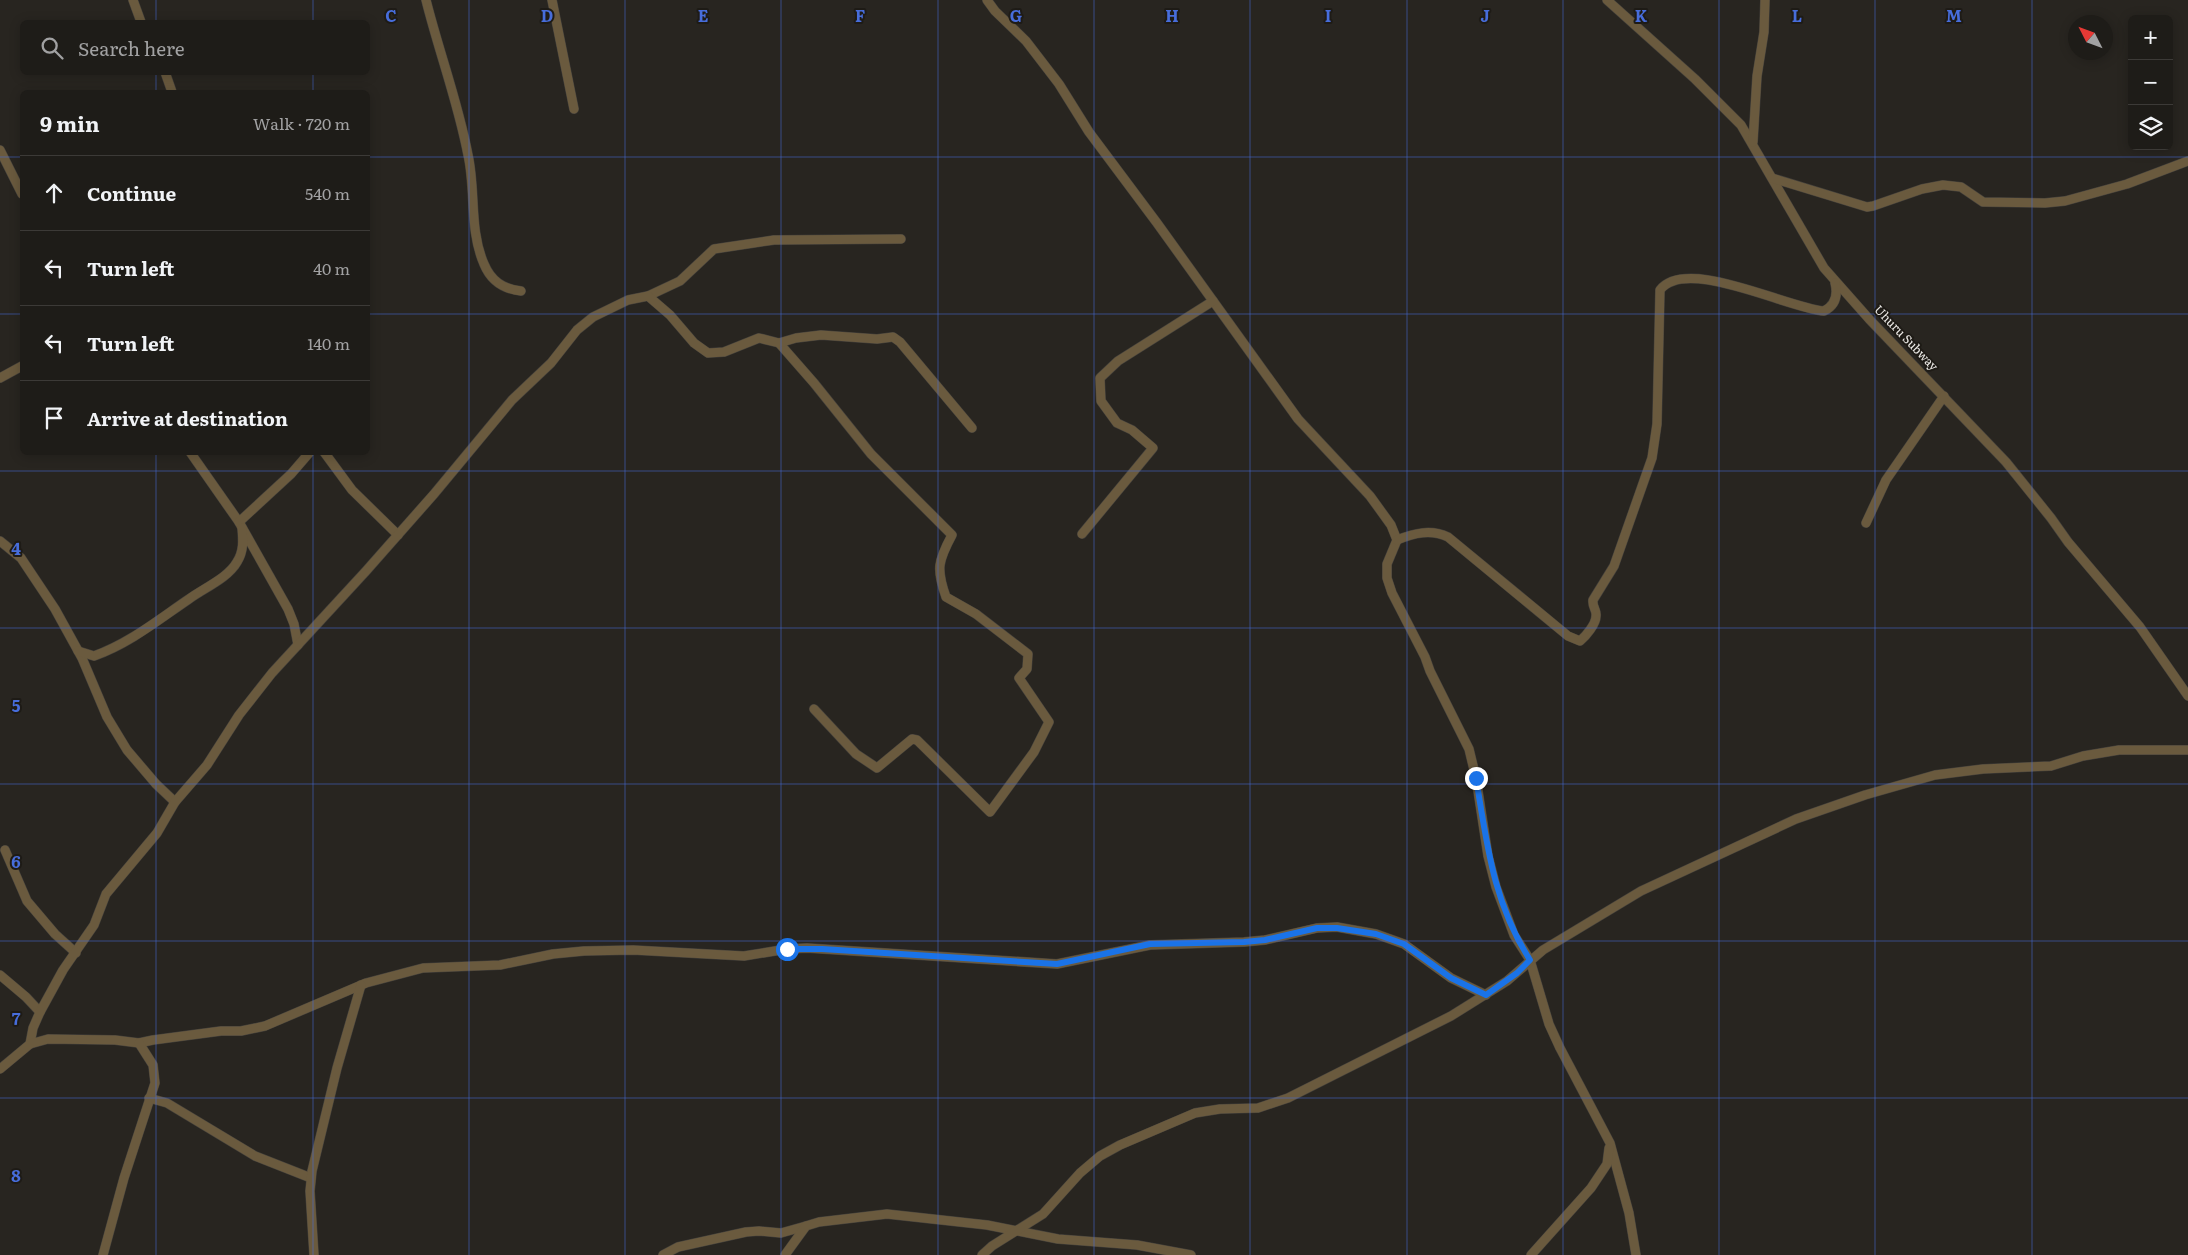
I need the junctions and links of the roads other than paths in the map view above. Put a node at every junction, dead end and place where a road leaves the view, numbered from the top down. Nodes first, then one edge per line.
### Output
1 (133, 0) edge
2 (426, 0) edge
3 (552, 0) edge
4 (987, 0) edge
5 (1607, 0) edge
6 (1765, 0) edge
7 (140, 20) edge
8 (166, 75) edge
9 (171, 90) edge
10 (574, 109) dead end
11 (1753, 142) junction
12 (0, 150) edge
13 (2188, 161) edge
14 (1772, 178) junction
15 (20, 190) edge
16 (901, 240) dead end
17 (1834, 280) junction
18 (522, 291) dead end
19 (648, 296) junction
20 (1213, 301) junction
21 (780, 343) junction
22 (20, 367) edge
23 (0, 378) edge
24 (1944, 396) junction
25 (972, 428) dead end
26 (192, 455) edge
27 (307, 455) edge
28 (326, 455) edge
29 (1866, 523) dead end
30 (241, 525) junction
31 (1082, 534) dead end
32 (398, 535) junction
33 (1397, 540) junction
34 (0, 541) edge
35 (298, 644) junction
36 (78, 650) junction
37 (2188, 696) edge
38 (814, 709) dead end
39 (2186, 751) edge
40 (175, 802) junction
41 (6, 850) dead end
42 (76, 953) junction
43 (1530, 960) junction
44 (0, 975) edge
45 (361, 985) junction
46 (1486, 995) junction
47 (40, 1012) junction
48 (33, 1028) junction
49 (48, 1039) junction
50 (139, 1043) junction
51 (30, 1044) junction
52 (0, 1069) edge
53 (149, 1098) junction
54 (1610, 1144) junction
55 (311, 1178) junction
56 (806, 1226) junction
57 (1017, 1230) junction
58 (103, 1255) edge
59 (314, 1255) edge
60 (663, 1255) edge
61 (785, 1255) edge
62 (982, 1255) edge
63 (1190, 1255) edge
64 (1531, 1255) edge
65 (1636, 1255) edge

1 - 7 street
2 - 18 street
3 - 10 street
4 - 20 street
5 - 11 street, Uhuru Subway
6 - 11 street
8 - 9 street
11 - 14 street, Uhuru Subway
12 - 15 street
13 - 14 street
14 - 17 street, Uhuru Subway
16 - 19 street
17 - 24 street, Uhuru Subway
17 - 33 street
19 - 21 street
19 - 32 street
20 - 31 street
20 - 33 street
21 - 25 street
21 - 38 street
22 - 23 street
24 - 29 street
24 - 37 street, Uhuru Subway
26 - 30 street
27 - 30 street
28 - 32 street
30 - 35 street
30 - 36 street
32 - 35 street
33 - 43 street
34 - 36 street
35 - 40 street
36 - 40 street
39 - 43 street
40 - 42 street
41 - 42 street
42 - 47 street
43 - 46 street
43 - 54 street
44 - 47 street
45 - 46 street
45 - 50 street
45 - 55 street
46 - 57 street
47 - 48 street
48 - 49 street
48 - 51 street
49 - 50 street
49 - 51 street
50 - 53 street
51 - 52 street
53 - 55 street
53 - 58 street
54 - 64 street
54 - 65 street
55 - 59 street
56 - 57 street
56 - 60 street
56 - 61 street
57 - 62 street
57 - 63 street

